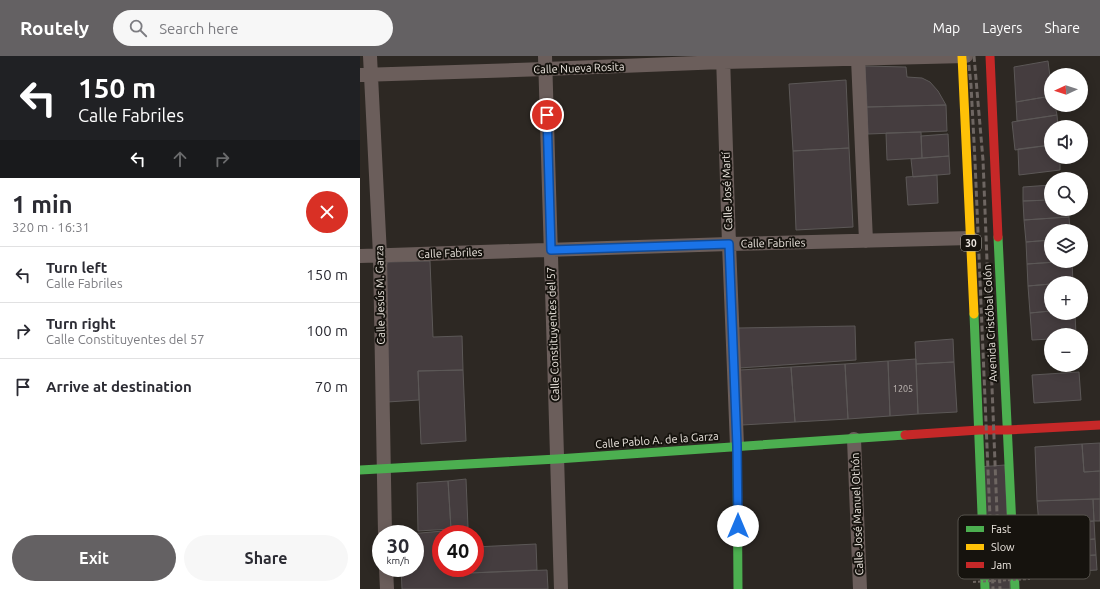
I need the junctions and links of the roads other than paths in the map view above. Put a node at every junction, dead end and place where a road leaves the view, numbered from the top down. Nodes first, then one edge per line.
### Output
1 (370, 56) edge
2 (962, 56) edge
3 (966, 56) edge
4 (990, 56) edge
5 (723, 59) edge
6 (858, 59) junction
7 (545, 63) edge
8 (365, 75) edge
9 (971, 238) junction
10 (866, 241) junction
11 (729, 244) junction
12 (551, 250) junction
13 (380, 255) junction
14 (360, 256) edge
15 (1100, 425) edge
16 (979, 430) junction
17 (1007, 430) junction
18 (854, 439) junction
19 (737, 446) junction
20 (557, 459) junction
21 (384, 468) junction
22 (360, 470) edge
23 (982, 515) edge
24 (1011, 515) edge
25 (385, 525) edge
26 (386, 577) edge
27 (985, 579) edge
28 (1014, 579) edge
29 (387, 589) edge
30 (561, 589) edge
31 (738, 589) edge
32 (860, 589) edge
33 (985, 589) edge
34 (1015, 589) edge

1 - 8 street, Calle Jesús M. Garza
2 - 3 street, Calle Nueva Rosita
2 - 6 street, Calle Nueva Rosita
2 - 9 main road, Avenida Cristóbal Colón / 30
4 - 17 main road, Avenida Cristóbal Colón
5 - 6 street, Calle Nueva Rosita
5 - 7 street, Calle Nueva Rosita
5 - 11 street, Calle José Martí
6 - 10 street
7 - 8 street, Calle Nueva Rosita
7 - 12 street, Calle Constituyentes del 57
8 - 13 street, Calle Jesús M. Garza
9 - 10 street, Calle Fabriles
9 - 16 main road, Avenida Cristóbal Colón / 30
10 - 11 street, Calle Fabriles
11 - 12 street, Calle Fabriles
11 - 19 street, Calle José Martí
12 - 13 street, Calle Fabriles
12 - 20 street, Calle Constituyentes del 57
13 - 14 street, Calle Fabriles
13 - 21 street, Calle Jesús M. Garza
15 - 17 main road
16 - 17 main road
16 - 18 main road, Calle Pablo A. de la Garza
16 - 23 main road, Avenida Cristóbal Colón / 30
17 - 24 main road, Avenida Cristóbal Colón
18 - 19 main road, Calle Pablo A. de la Garza
18 - 32 street, Calle José Manuel Othón
19 - 20 main road, Calle Pablo A. de la Garza
19 - 31 main road, Calle José Martí
20 - 21 main road, Calle Pablo A. de la Garza
20 - 30 street, Calle Constituyentes del 57
21 - 22 main road, Calle Pablo A. de la Garza
21 - 25 street, Calle Jesús M. Garza
26 - 29 street
27 - 33 main road, Avenida Cristóbal Colón / 30
28 - 34 main road, Avenida Cristóbal Colón

